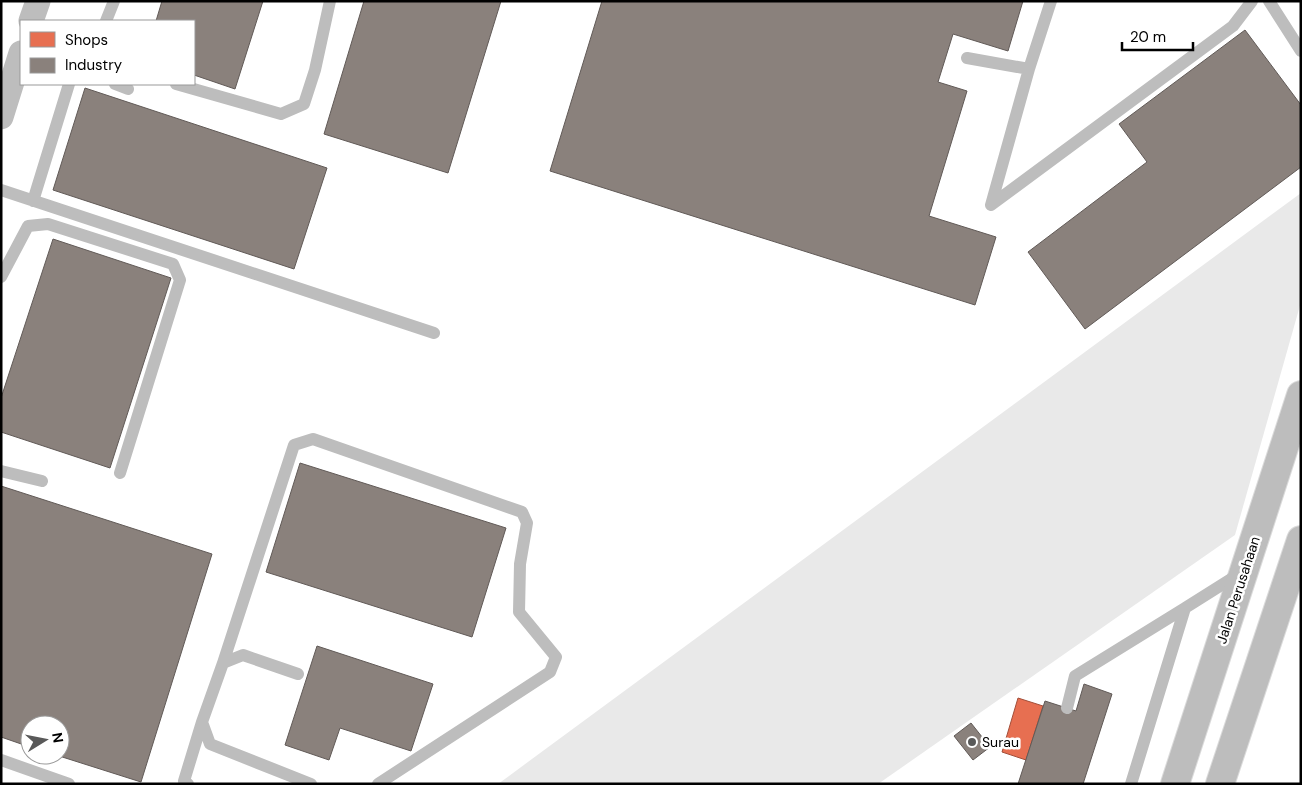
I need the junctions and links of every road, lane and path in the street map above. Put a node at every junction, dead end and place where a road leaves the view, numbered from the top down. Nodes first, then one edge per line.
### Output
1 (38, 1) edge
2 (114, 1) edge
3 (330, 1) edge
4 (1051, 1) edge
5 (1252, 1) edge
6 (1269, 1) edge
7 (31, 20) edge
8 (106, 20) edge
9 (1301, 51) edge
10 (20, 56) edge
11 (967, 58) dead end
12 (1029, 69) junction
13 (69, 85) edge
14 (117, 85) edge
15 (180, 85) edge
16 (128, 89) dead end
17 (1, 116) edge
18 (1, 190) edge
19 (33, 200) junction
20 (1, 277) edge
21 (434, 333) dead end
22 (1301, 395) edge
23 (1, 471) edge
24 (120, 473) dead end
25 (42, 481) dead end
26 (1301, 540) edge
27 (1244, 571) junction
28 (1185, 608) junction
29 (223, 663) junction
30 (298, 674) dead end
31 (1067, 708) dead end
32 (202, 722) junction
33 (1, 760) edge
34 (69, 784) edge
35 (188, 784) edge
36 (311, 784) edge
37 (378, 784) edge
38 (1131, 784) edge
39 (1175, 784) edge
40 (1220, 784) edge

1 - 7 street
2 - 8 lane
3 - 15 lane
4 - 12 lane
5 - 12 lane
6 - 9 lane
10 - 17 street
11 - 12 lane
13 - 19 lane
14 - 16 lane
18 - 19 lane
19 - 21 lane
20 - 24 lane
22 - 27 main road, Jalan Perusahaan
23 - 25 lane
26 - 40 main road
27 - 28 lane
27 - 39 main road, Jalan Perusahaan
28 - 31 lane
28 - 38 lane
29 - 30 lane
29 - 32 lane
29 - 37 lane
32 - 35 lane
32 - 36 lane
33 - 34 lane

